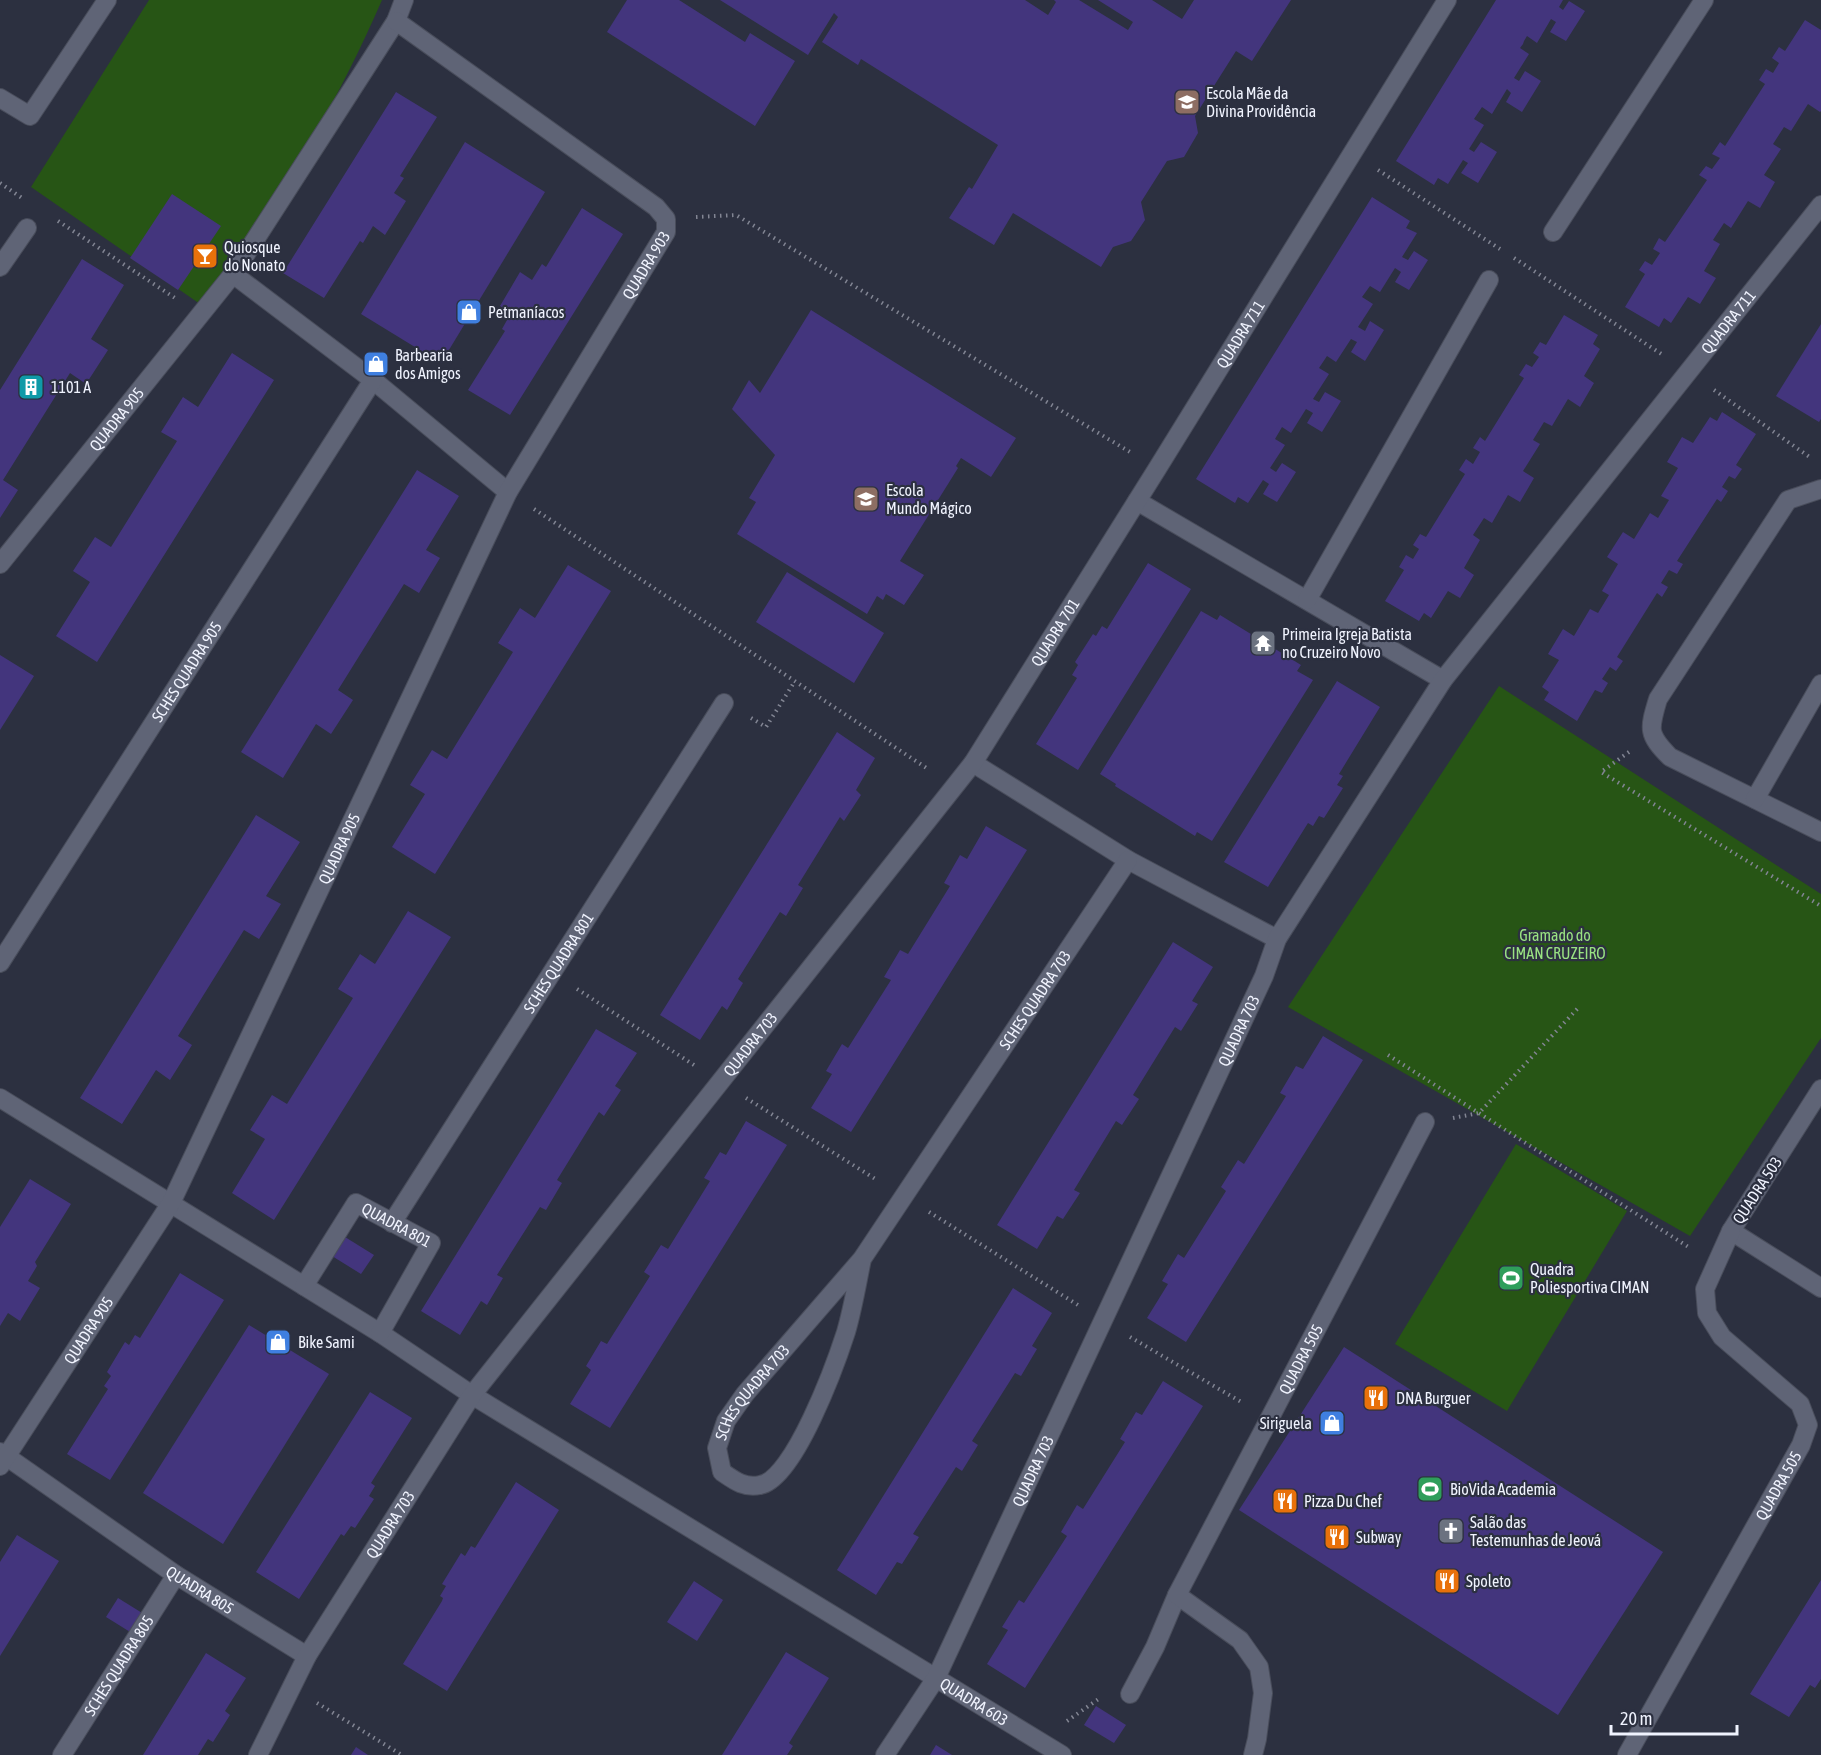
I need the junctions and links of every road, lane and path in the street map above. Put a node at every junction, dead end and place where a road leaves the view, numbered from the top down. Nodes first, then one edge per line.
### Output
1 (107, 0) edge
2 (404, 0) edge
3 (1447, 0) edge
4 (1704, 0) edge
5 (396, 21) junction
6 (0, 98) edge
7 (1352, 153) junction
8 (0, 183) edge
9 (26, 200) dead end
10 (1821, 205) edge
11 (53, 218) dead end
12 (666, 219) junction
13 (27, 228) dead end
14 (1553, 232) dead end
15 (1500, 250) dead end
16 (1510, 256) dead end
17 (0, 267) edge
18 (233, 274) junction
19 (1489, 280) dead end
20 (201, 314) junction
21 (1688, 371) junction
22 (374, 380) junction
23 (1812, 459) dead end
24 (1157, 469) junction
25 (1821, 489) edge
26 (508, 492) junction
27 (1137, 501) junction
28 (0, 564) edge
29 (1307, 600) junction
30 (1443, 680) junction
31 (795, 681) junction
32 (1821, 684) edge
33 (724, 703) joint
34 (1654, 742) junction
35 (973, 762) junction
36 (954, 787) junction
37 (1755, 799) junction
38 (1821, 832) edge
39 (1128, 860) junction
40 (1821, 906) edge
41 (1277, 939) junction
42 (0, 963) edge
43 (1580, 1006) dead end
44 (1388, 1055) dead end
45 (1821, 1089) edge
46 (0, 1098) edge
47 (1479, 1113) junction
48 (1425, 1122) joint
49 (171, 1203) junction
50 (392, 1222) junction
51 (1731, 1231) junction
52 (862, 1260) junction
53 (1715, 1266) junction
54 (304, 1286) junction
55 (1821, 1288) edge
56 (380, 1333) junction
57 (472, 1395) junction
58 (2, 1458) edge
59 (176, 1575) junction
60 (1178, 1595) junction
61 (307, 1656) junction
62 (936, 1678) junction
63 (291, 1687) junction
64 (1130, 1694) joint
65 (1040, 1742) junction
66 (62, 1755) edge
67 (258, 1755) edge
68 (402, 1755) edge
69 (885, 1755) edge
70 (1062, 1755) edge
71 (1252, 1755) edge
72 (1627, 1755) edge

1 - 6 street
2 - 5 street
3 - 7 street, QUADRA 711
4 - 14 street
5 - 12 street, QUADRA 903
5 - 18 street
7 - 15 path
7 - 24 street, QUADRA 711
8 - 9 path
10 - 21 street, QUADRA 711
11 - 20 path
12 - 24 path
12 - 26 street, QUADRA 903
13 - 17 street
16 - 21 path
18 - 20 street, QUADRA 905
18 - 22 street
19 - 29 street
20 - 28 street, QUADRA 905
21 - 23 path
21 - 30 street, QUADRA 711
22 - 26 street
22 - 42 street, SCHES QUADRA 905
24 - 27 street, QUADRA 711
25 - 34 street
26 - 31 path
26 - 49 street, QUADRA 905
27 - 29 street
27 - 35 street, QUADRA 701
29 - 30 street
30 - 41 street
31 - 33 path
31 - 36 path
32 - 37 street
33 - 50 street, SCHES QUADRA 801
34 - 37 street
34 - 40 path
35 - 36 street, QUADRA 703
35 - 39 street
36 - 57 street, QUADRA 703
37 - 38 street
39 - 41 street
39 - 52 street, SCHES QUADRA 703
41 - 62 street, QUADRA 703
43 - 47 path
44 - 47 path
45 - 51 street, QUADRA 503
46 - 49 street
47 - 48 path
47 - 53 path
48 - 60 street, QUADRA 505
49 - 54 street
49 - 58 street, QUADRA 905
50 - 54 street, QUADRA 801
50 - 56 street, QUADRA 801
51 - 53 street, QUADRA 505
51 - 55 street, QUADRA 503
52 - 52 street, SCHES QUADRA 703
53 - 72 street, QUADRA 505
54 - 56 street
56 - 57 street
57 - 61 street, QUADRA 703
57 - 62 street
58 - 59 street, QUADRA 805
59 - 61 street, QUADRA 805
59 - 66 street, SCHES QUADRA 805
60 - 64 street, QUADRA 505
60 - 71 street
61 - 63 street
62 - 65 street, QUADRA 603
62 - 69 street, QUADRA 603
63 - 67 street
63 - 68 path
64 - 65 path
65 - 70 street, QUADRA 603

